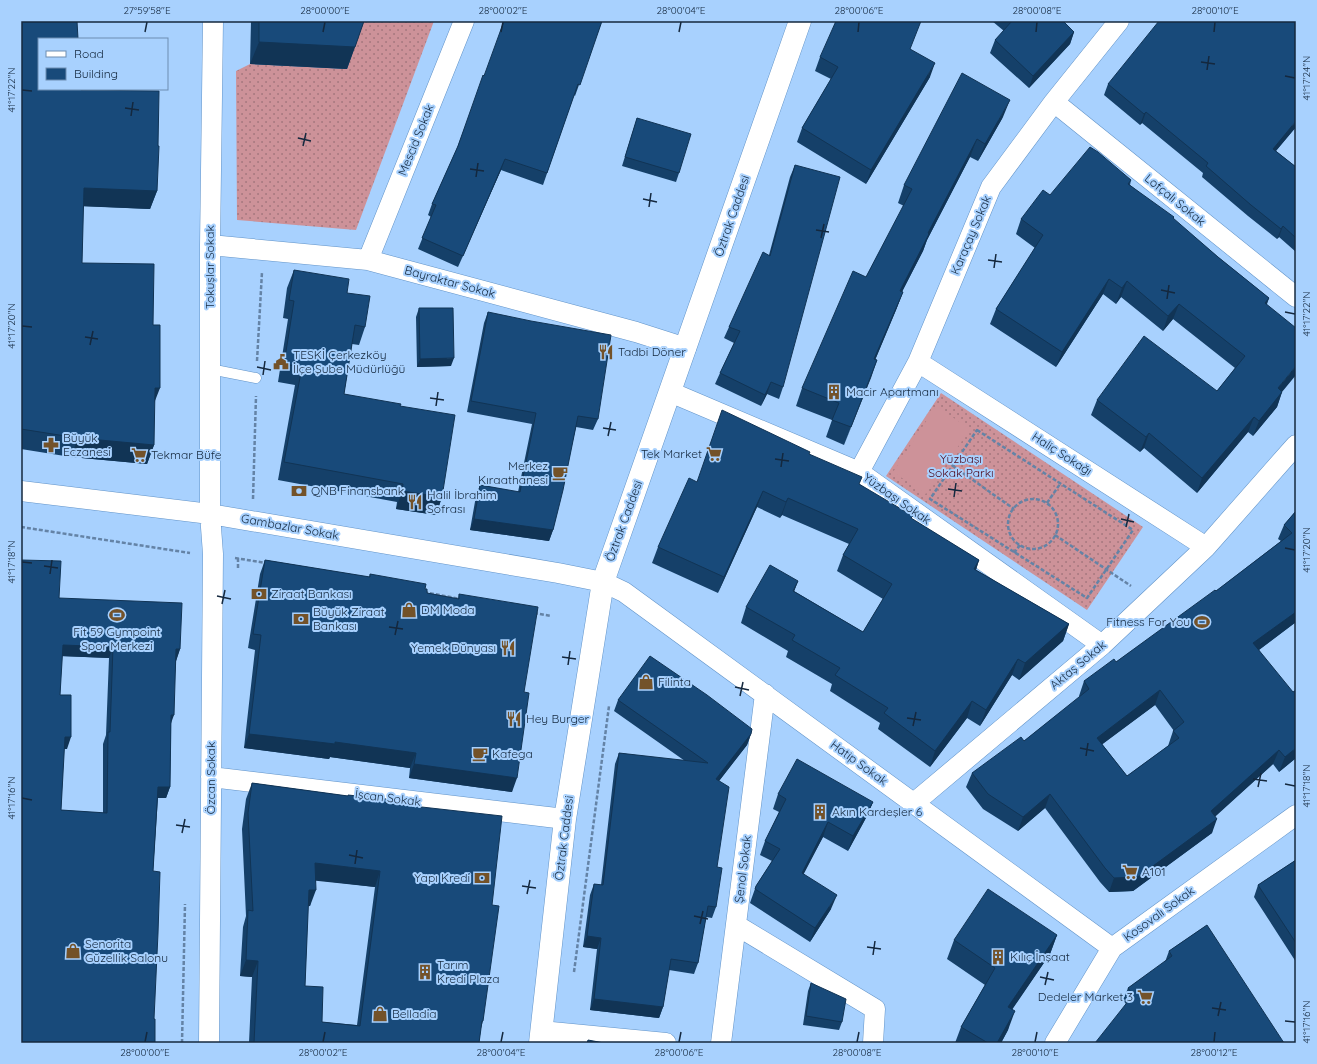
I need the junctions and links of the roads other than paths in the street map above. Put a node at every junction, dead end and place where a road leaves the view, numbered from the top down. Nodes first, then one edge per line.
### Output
1 (213, 21) edge
2 (464, 21) edge
3 (800, 21) edge
4 (1119, 21) edge
5 (1054, 102) junction
6 (210, 245) junction
7 (368, 260) junction
8 (1296, 297) edge
9 (686, 348) junction
10 (918, 362) junction
11 (210, 369) junction
12 (256, 378) dead end
13 (670, 392) junction
14 (1296, 445) edge
15 (858, 472) junction
16 (21, 491) edge
17 (210, 514) junction
18 (1206, 547) junction
19 (603, 582) junction
20 (1102, 645) junction
21 (765, 694) junction
22 (211, 777) junction
23 (914, 803) junction
24 (1296, 815) edge
25 (565, 819) junction
26 (736, 925) junction
27 (1112, 948) junction
28 (540, 1037) edge
29 (210, 1043) edge
30 (666, 1043) edge
31 (721, 1043) edge
32 (873, 1043) edge
33 (1055, 1043) edge

1 - 6 street, Tokuşlar Sokak
2 - 7 street, Mescid Sokak
3 - 9 main road, Öztrak Caddesi
4 - 5 street, Karaçay Sokak
5 - 8 street, Lofçalı Sokak
5 - 10 street, Karaçay Sokak
6 - 7 street, Bayraktar Sokak
6 - 11 street, Tokuşlar Sokak
7 - 9 street, Bayraktar Sokak
9 - 13 main road, Öztrak Caddesi
10 - 15 street, Karaçay Sokak
10 - 18 street, Haliç Sokağı
11 - 12 lane
11 - 17 street, Tokuşlar Sokak
13 - 15 street, Yüzbaşı Sokak
13 - 19 main road, Öztrak Caddesi
14 - 18 street, Aktaş Sokak
15 - 20 street, Yüzbaşı Sokak
16 - 17 street, Gambazlar Sokak
17 - 19 street, Gambazlar Sokak
17 - 22 street, Özcan Sokak
18 - 20 street, Aktaş Sokak
19 - 21 street, Hatip Sokak
19 - 25 main road, Öztrak Caddesi
20 - 23 street, Aktaş Sokak
21 - 23 street, Hatip Sokak
21 - 26 street, Şenol Sokak
22 - 25 street, İşcan Sokak
22 - 29 street, Özcan Sokak
23 - 27 street, Hatip Sokak
24 - 27 street, Kosovalı Sokak
25 - 28 main road, Öztrak Caddesi
26 - 31 street, Şenol Sokak
26 - 32 street
27 - 33 street, Kosovalı Sokak
28 - 30 street

